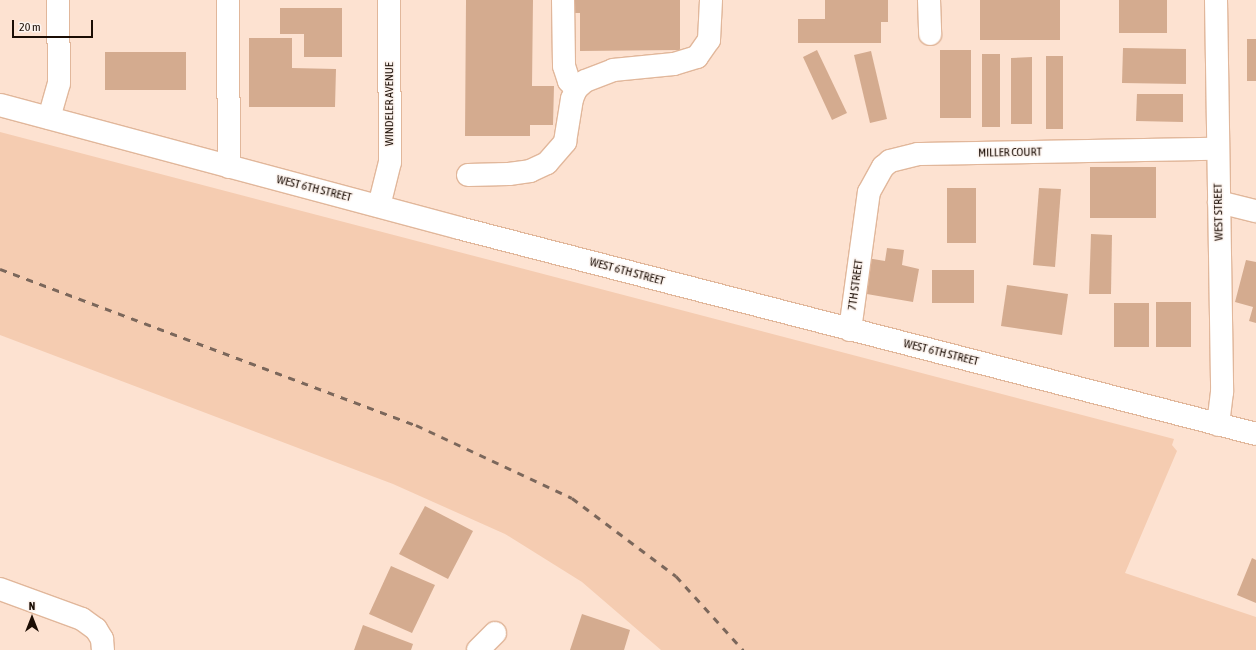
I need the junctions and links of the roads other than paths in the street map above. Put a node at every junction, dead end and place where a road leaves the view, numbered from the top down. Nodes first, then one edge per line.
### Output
1 (58, 0) edge
2 (228, 0) edge
3 (389, 0) edge
4 (562, 0) edge
5 (711, 0) edge
6 (929, 0) edge
7 (1216, 0) edge
8 (930, 34) dead end
9 (576, 90) junction
10 (0, 105) edge
11 (49, 118) junction
12 (1217, 149) junction
13 (229, 167) junction
14 (468, 175) dead end
15 (1219, 202) junction
16 (379, 206) junction
17 (1256, 211) edge
18 (862, 241) joint
19 (850, 330) junction
20 (1218, 424) junction
21 (1256, 434) edge
22 (0, 589) edge
23 (495, 632) dead end
24 (103, 650) edge
25 (478, 650) edge

1 - 11 street
2 - 13 street
3 - 16 street, WINDELER AVENUE
4 - 9 street
5 - 9 street
6 - 8 street
7 - 12 street, WEST STREET
9 - 14 street
10 - 11 street, WEST 6TH STREET
11 - 13 street, WEST 6TH STREET
12 - 15 street, WEST STREET
12 - 18 street, MILLER COURT
13 - 16 street, WEST 6TH STREET
15 - 17 street
15 - 20 street, WEST STREET
16 - 19 street, WEST 6TH STREET
18 - 19 street, 7TH STREET
19 - 20 street, WEST 6TH STREET
20 - 21 street, WEST 6TH STREET
22 - 24 street
23 - 25 street

